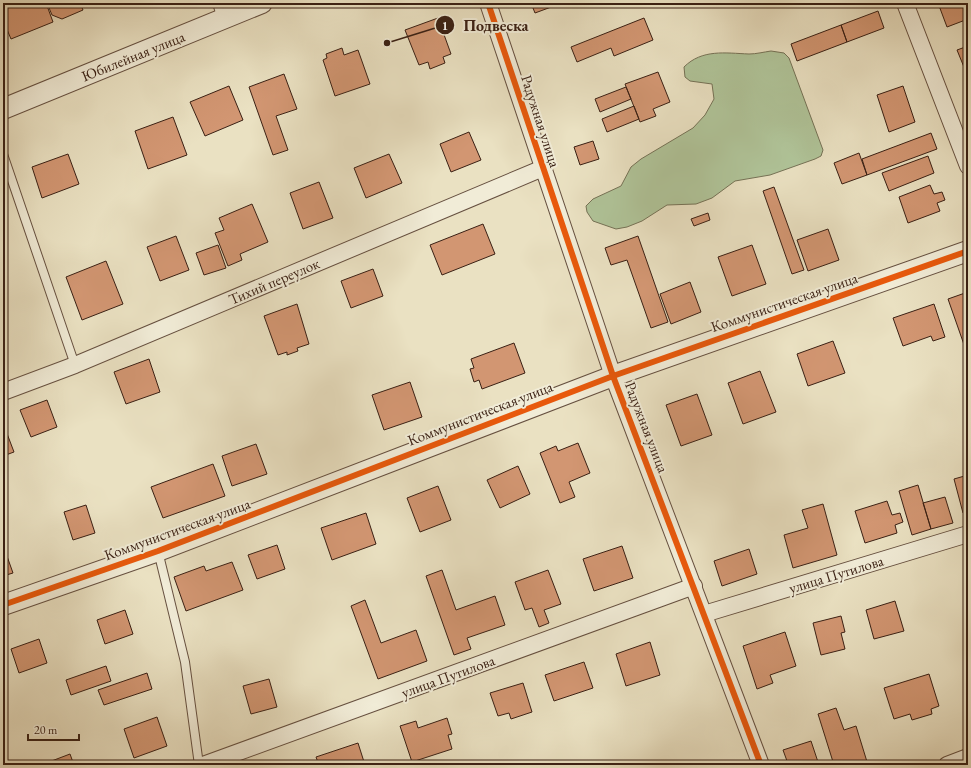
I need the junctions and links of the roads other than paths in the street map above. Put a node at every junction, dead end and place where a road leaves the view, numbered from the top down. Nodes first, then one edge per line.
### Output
1 (262, 3) edge
2 (488, 3) edge
3 (905, 3) edge
4 (220, 11) edge
5 (3, 109) edge
6 (3, 154) edge
7 (968, 166) edge
8 (543, 168) junction
9 (968, 251) edge
10 (75, 365) junction
11 (614, 376) junction
12 (3, 392) edge
13 (968, 534) edge
14 (158, 551) junction
15 (694, 586) junction
16 (3, 605) edge
17 (704, 614) junction
18 (968, 758) edge
19 (199, 765) edge
20 (203, 765) edge
21 (761, 765) edge
22 (948, 765) edge

1 - 4 street, Юбилейная улица
2 - 8 street, Радужная улица
3 - 7 street
4 - 5 street, Юбилейная улица
6 - 10 lane
8 - 10 street, Тихий переулок
8 - 11 street, Радужная улица
9 - 11 street, Коммунистическая улица
10 - 12 street, Тихий переулок
11 - 14 street, Коммунистическая улица
11 - 15 street, Радужная улица
13 - 17 street, улица Путилова
14 - 16 street, Коммунистическая улица
14 - 19 lane
15 - 17 street, Радужная улица
15 - 20 street, улица Путилова
17 - 21 street, Радужная улица
18 - 22 street

